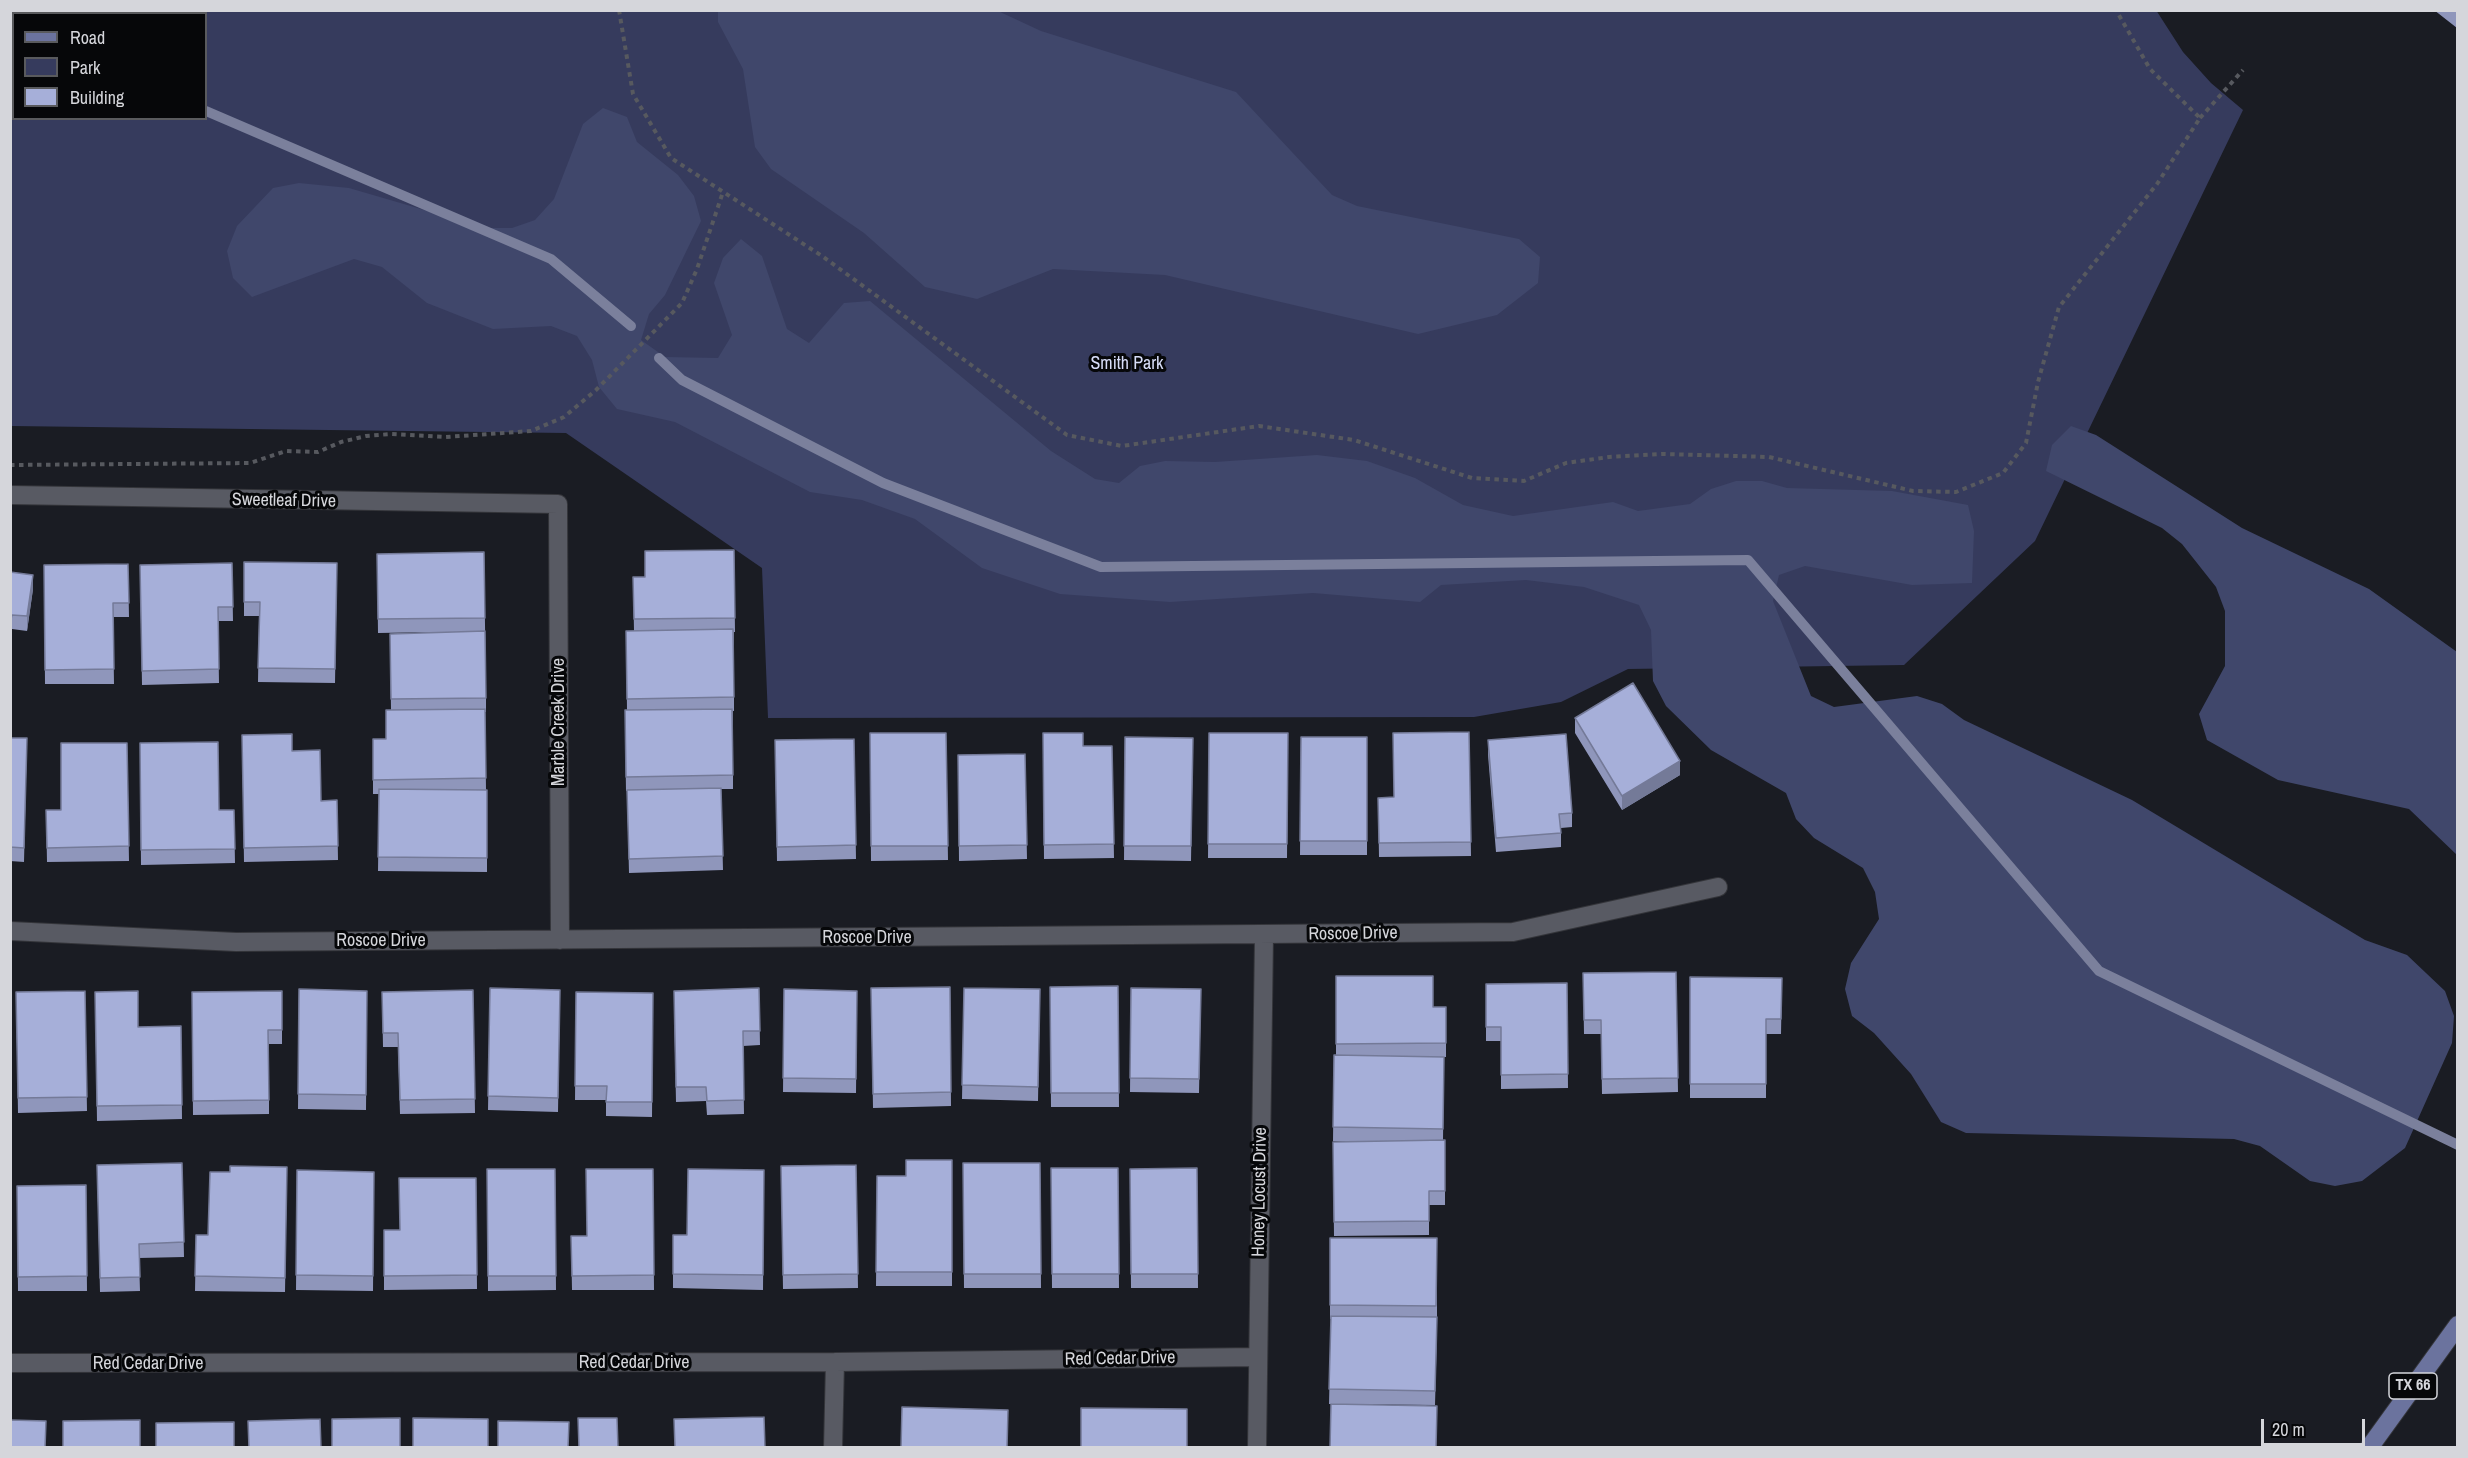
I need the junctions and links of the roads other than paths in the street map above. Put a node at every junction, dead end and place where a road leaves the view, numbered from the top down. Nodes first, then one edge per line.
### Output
1 (10, 495) edge
2 (558, 504) joint
3 (1718, 886) dead end
4 (10, 931) edge
5 (1264, 936) junction
6 (560, 940) junction
7 (2457, 1325) edge
8 (1257, 1357) junction
9 (835, 1362) junction
10 (10, 1363) edge
11 (833, 1448) edge
12 (1257, 1448) edge
13 (2369, 1448) edge

1 - 2 street, Sweetleaf Drive
2 - 6 street, Marble Creek Drive
3 - 5 street, Roscoe Drive
4 - 6 street, Roscoe Drive
5 - 6 street, Roscoe Drive
5 - 8 street, Honey Locust Drive
7 - 13 main road, TX 66
8 - 9 street, Red Cedar Drive
8 - 12 street, Honey Locust Drive
9 - 10 street, Red Cedar Drive
9 - 11 street

